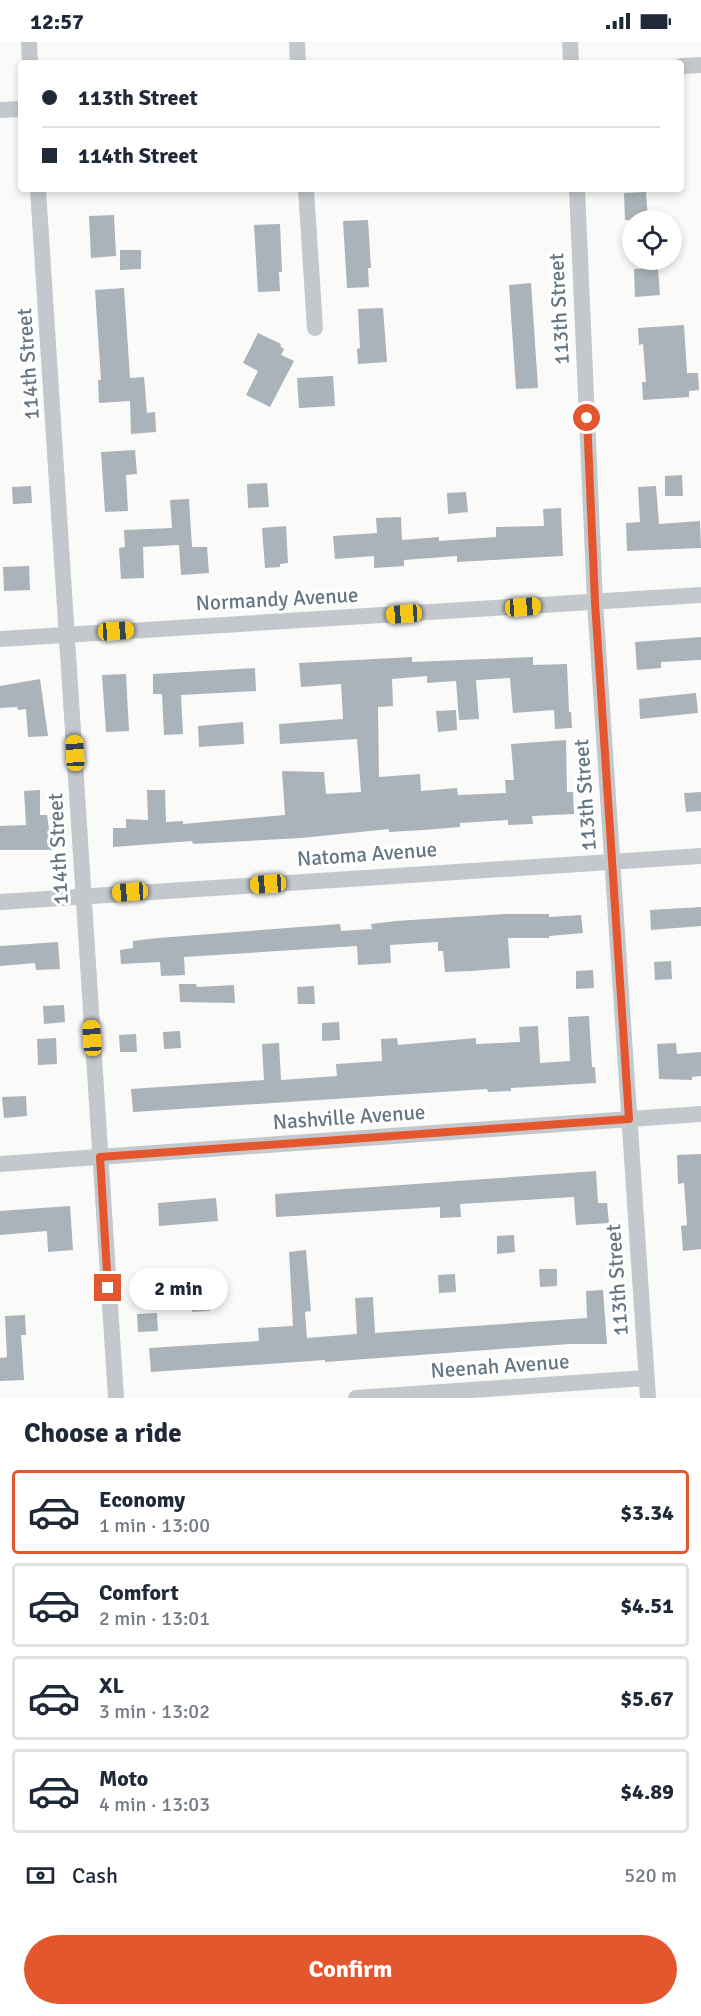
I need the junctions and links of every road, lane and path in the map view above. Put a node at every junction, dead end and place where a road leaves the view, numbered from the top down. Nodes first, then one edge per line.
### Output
1 (29, 42) edge
2 (297, 42) edge
3 (570, 42) edge
4 (30, 60) edge
5 (298, 60) edge
6 (571, 60) edge
7 (701, 65) edge
8 (684, 66) edge
9 (18, 109) edge
10 (0, 110) edge
11 (38, 192) edge
12 (306, 192) edge
13 (577, 192) edge
14 (315, 327) dead end
15 (701, 595) edge
16 (595, 602) junction
17 (68, 634) junction
18 (0, 639) edge
19 (701, 856) edge
20 (612, 861) junction
21 (84, 896) junction
22 (0, 902) edge
23 (701, 1114) edge
24 (629, 1119) junction
25 (100, 1157) junction
26 (0, 1164) edge
27 (646, 1378) junction
28 (116, 1398) edge
29 (356, 1398) edge
30 (648, 1398) edge

1 - 4 street
2 - 5 street
3 - 6 street
7 - 8 street
9 - 10 street
11 - 17 street, 114th Street
12 - 14 street
13 - 16 street, 113th Street
15 - 16 street, Normandy Avenue
16 - 17 street, Normandy Avenue
16 - 20 street, 113th Street
17 - 18 street, Normandy Avenue
17 - 21 street, 114th Street
19 - 20 street, Natoma Avenue
20 - 21 street, Natoma Avenue
20 - 24 street, 113th Street
21 - 22 street, Natoma Avenue
21 - 25 street, 114th Street
23 - 24 street, Nashville Avenue
24 - 25 street, Nashville Avenue
24 - 27 street, 113th Street
25 - 26 street, Nashville Avenue
25 - 28 street, 114th Street
27 - 29 street, Neenah Avenue
27 - 30 street, 113th Street

